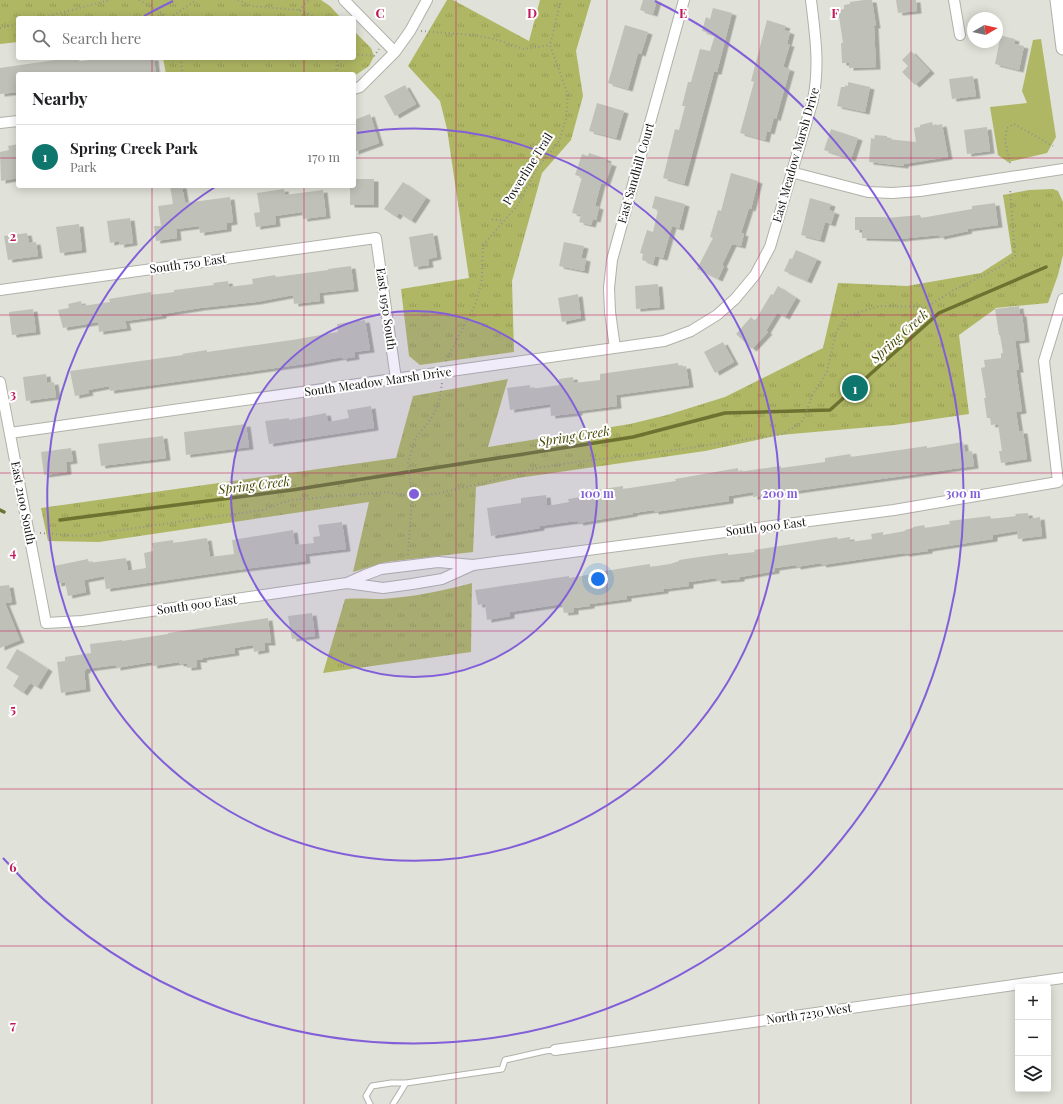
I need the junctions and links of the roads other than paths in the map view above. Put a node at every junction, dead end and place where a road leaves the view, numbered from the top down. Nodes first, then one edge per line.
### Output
1 (344, 0) edge
2 (427, 0) edge
3 (684, 0) edge
4 (811, 0) edge
5 (954, 0) edge
6 (1057, 0) edge
7 (960, 35) dead end
8 (1063, 48) edge
9 (395, 52) junction
10 (357, 88) edge
11 (16, 121) edge
12 (0, 123) edge
13 (1063, 169) edge
14 (791, 172) junction
15 (376, 238) joint
16 (0, 290) edge
17 (735, 299) joint
18 (1063, 299) edge
19 (615, 348) junction
20 (396, 379) junction
21 (0, 382) edge
22 (10, 433) junction
23 (473, 565) junction
24 (347, 583) junction
25 (46, 623) joint
26 (1063, 978) edge
27 (555, 1050) joint
28 (406, 1083) junction
29 (370, 1104) edge
30 (393, 1104) edge

1 - 9 street
2 - 9 street
3 - 19 street, East Sandhill Court
4 - 14 street, East Meadow Marsh Drive
5 - 7 street
6 - 8 street
9 - 10 street
11 - 12 street
13 - 14 street
14 - 17 street, East Meadow Marsh Drive
15 - 16 street, South 750 East
15 - 20 street, East 1950 South
17 - 19 street, South Meadow Marsh Drive
18 - 23 street, South 900 East
19 - 20 street, South Meadow Marsh Drive
20 - 22 street, South Meadow Marsh Drive
21 - 22 street, East 2100 South
22 - 25 street, East 2100 South
23 - 24 street, South 900 East
23 - 24 street, South 900 East
24 - 25 street, South 900 East
26 - 27 street, North 7230 West
27 - 28 lane
28 - 29 lane
28 - 30 lane

